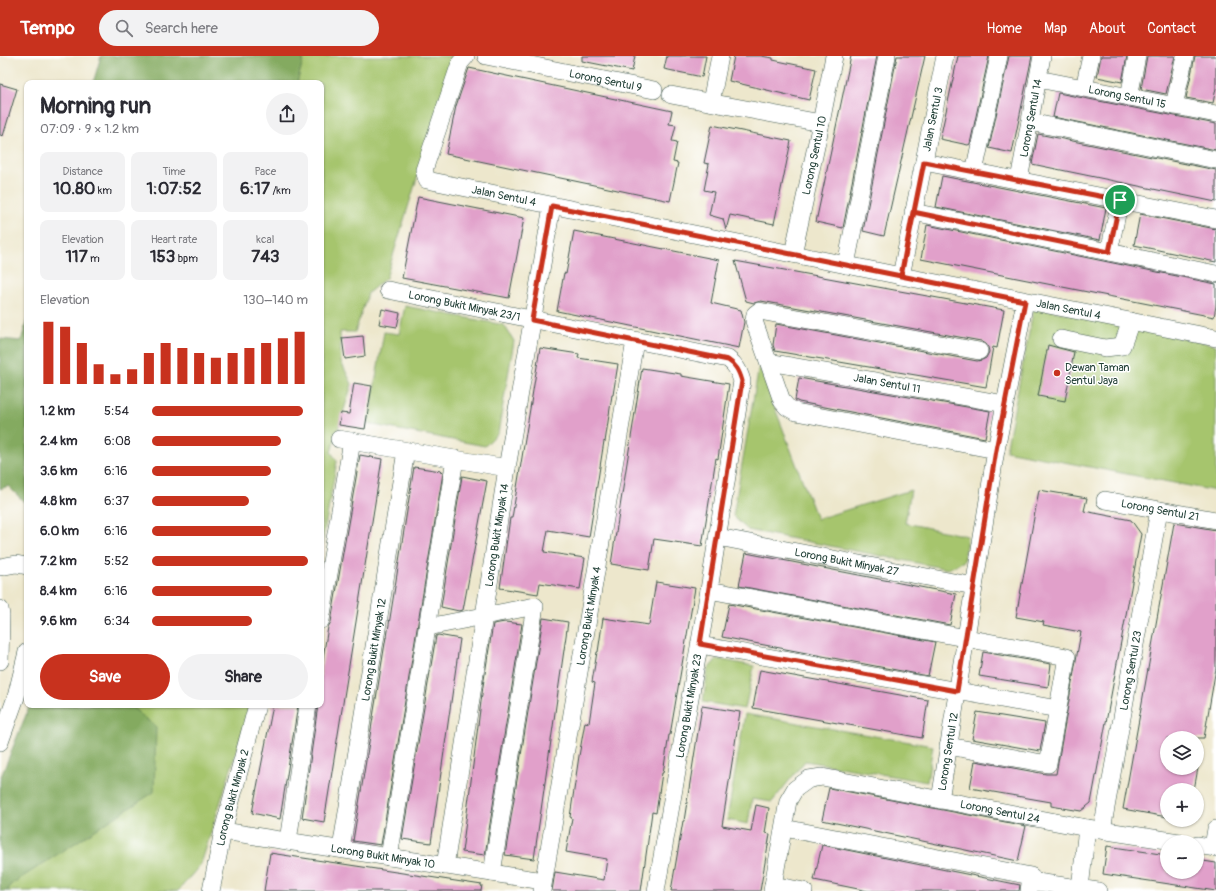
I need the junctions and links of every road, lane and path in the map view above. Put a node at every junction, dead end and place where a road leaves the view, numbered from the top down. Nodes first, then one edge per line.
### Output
1 (466, 56) edge
2 (486, 56) edge
3 (720, 56) edge
4 (834, 56) edge
5 (887, 56) edge
6 (945, 56) edge
7 (999, 56) edge
8 (1042, 56) edge
9 (1091, 56) edge
10 (1137, 56) edge
11 (1185, 56) edge
12 (535, 61) edge
13 (1038, 79) junction
14 (1084, 88) junction
15 (654, 90) dead end
16 (671, 95) dead end
17 (1128, 97) junction
18 (711, 102) junction
19 (1174, 106) junction
20 (1216, 114) edge
21 (1030, 122) junction
22 (821, 123) junction
23 (1216, 160) edge
24 (924, 162) junction
25 (974, 172) junction
26 (1019, 180) junction
27 (1120, 200) junction
28 (552, 206) junction
29 (913, 212) junction
30 (1216, 219) edge
31 (1109, 252) junction
32 (793, 254) junction
33 (846, 265) junction
34 (1216, 274) edge
35 (901, 276) junction
36 (388, 290) dead end
37 (1025, 301) junction
38 (532, 320) junction
39 (1131, 321) junction
40 (1216, 338) edge
41 (1061, 339) dead end
42 (635, 340) junction
43 (979, 351) dead end
44 (728, 360) joint
45 (769, 362) junction
46 (1005, 404) junction
47 (996, 450) junction
48 (406, 451) junction
49 (455, 459) junction
50 (507, 468) junction
51 (1105, 500) dead end
52 (1159, 510) junction
53 (1216, 520) edge
54 (718, 537) junction
55 (24, 565) edge
56 (0, 566) edge
57 (974, 586) junction
58 (709, 590) junction
59 (324, 598) edge
60 (0, 609) edge
61 (484, 616) junction
62 (428, 627) junction
63 (966, 638) junction
64 (700, 644) junction
65 (0, 648) edge
66 (24, 660) edge
67 (0, 661) edge
68 (957, 691) junction
69 (6, 707) edge
70 (257, 708) edge
71 (308, 708) edge
72 (1058, 709) junction
73 (0, 742) edge
74 (948, 746) junction
75 (940, 800) junction
76 (784, 828) junction
77 (1095, 829) junction
78 (1216, 829) edge
79 (223, 831) junction
80 (1160, 839) edge
81 (288, 841) junction
82 (1209, 847) edge
83 (341, 849) junction
84 (389, 857) junction
85 (445, 866) junction
86 (492, 873) junction
87 (542, 886) edge
88 (1029, 886) edge
89 (773, 888) edge
90 (1080, 888) junction
91 (211, 891) edge
92 (656, 891) edge
93 (804, 891) edge
94 (1098, 891) edge

1 - 28 street, Jalan Sentul 4
2 - 12 street, Lorong Sentul 9
3 - 18 street
4 - 22 street, Lorong Sentul 10
5 - 33 street
6 - 24 street, Jalan Sentul 3
7 - 25 street
8 - 13 street, Lorong Sentul 14
9 - 14 street
10 - 17 street
11 - 19 street
12 - 15 street, Lorong Sentul 9
13 - 14 street, Lorong Sentul 15
13 - 21 street, Lorong Sentul 14
14 - 17 street, Lorong Sentul 15
16 - 18 street
17 - 19 street, Lorong Sentul 15
18 - 22 street
19 - 20 street, Lorong Sentul 15
21 - 23 street
21 - 26 street, Lorong Sentul 14
22 - 32 street, Lorong Sentul 10
24 - 25 street
24 - 29 street, Jalan Sentul 3
25 - 26 street
26 - 27 street
27 - 30 street
27 - 31 street
28 - 32 street, Jalan Sentul 4
28 - 38 street, Lorong Bukit Minyak 14
29 - 31 street
29 - 35 street, Jalan Sentul 3
31 - 34 street
32 - 33 street, Jalan Sentul 4
33 - 35 street, Jalan Sentul 4
35 - 37 street, Jalan Sentul 4
36 - 38 street, Lorong Bukit Minyak 23/1
37 - 39 street, Jalan Sentul 4
37 - 46 street, Lorong Sentul 12
38 - 42 street, Lorong Bukit Minyak 23/1
38 - 50 street, Lorong Bukit Minyak 14
39 - 40 street, Jalan Sentul 4
39 - 41 street
42 - 44 street, Lorong Bukit Minyak 23/1
42 - 87 street, Lorong Bukit Minyak 4
43 - 45 street
44 - 54 street, Lorong Bukit Minyak 23
45 - 46 street, Jalan Sentul 11
45 - 47 street
46 - 47 street, Lorong Sentul 12
47 - 57 street, Lorong Sentul 12
48 - 49 street
48 - 59 street
48 - 83 street, Lorong Bukit Minyak 12
49 - 50 street
49 - 62 street
50 - 61 street, Lorong Bukit Minyak 14
51 - 52 street, Lorong Sentul 21
52 - 53 street, Lorong Sentul 21
52 - 77 street, Lorong Sentul 23
54 - 57 street, Lorong Bukit Minyak 27
54 - 58 street, Lorong Bukit Minyak 23
55 - 56 street
57 - 63 street, Lorong Sentul 12
58 - 63 street
58 - 64 street, Lorong Bukit Minyak 23
60 - 65 street
61 - 62 street
61 - 85 street, Lorong Bukit Minyak 14
61 - 86 street
62 - 84 street
63 - 68 street, Lorong Sentul 12
63 - 72 street
64 - 68 street
64 - 92 street, Lorong Bukit Minyak 23
65 - 67 street
66 - 69 street
68 - 72 street
68 - 74 street, Lorong Sentul 12
69 - 73 street
70 - 79 street, Lorong Bukit Minyak 2
71 - 81 street
72 - 74 street
74 - 75 street, Lorong Sentul 12
75 - 76 street, Lorong Sentul 24
75 - 77 street, Lorong Sentul 24
76 - 88 street
76 - 89 street
77 - 80 street, Lorong Sentul 24
77 - 90 street, Lorong Sentul 23
78 - 82 street
79 - 81 street, Lorong Bukit Minyak 10
79 - 91 street, Lorong Bukit Minyak 2
81 - 83 street, Lorong Bukit Minyak 10
83 - 84 street, Lorong Bukit Minyak 10
84 - 85 street, Lorong Bukit Minyak 10
85 - 86 street, Lorong Bukit Minyak 10
86 - 87 street, Lorong Bukit Minyak 10
88 - 90 street
89 - 93 street
90 - 94 street

